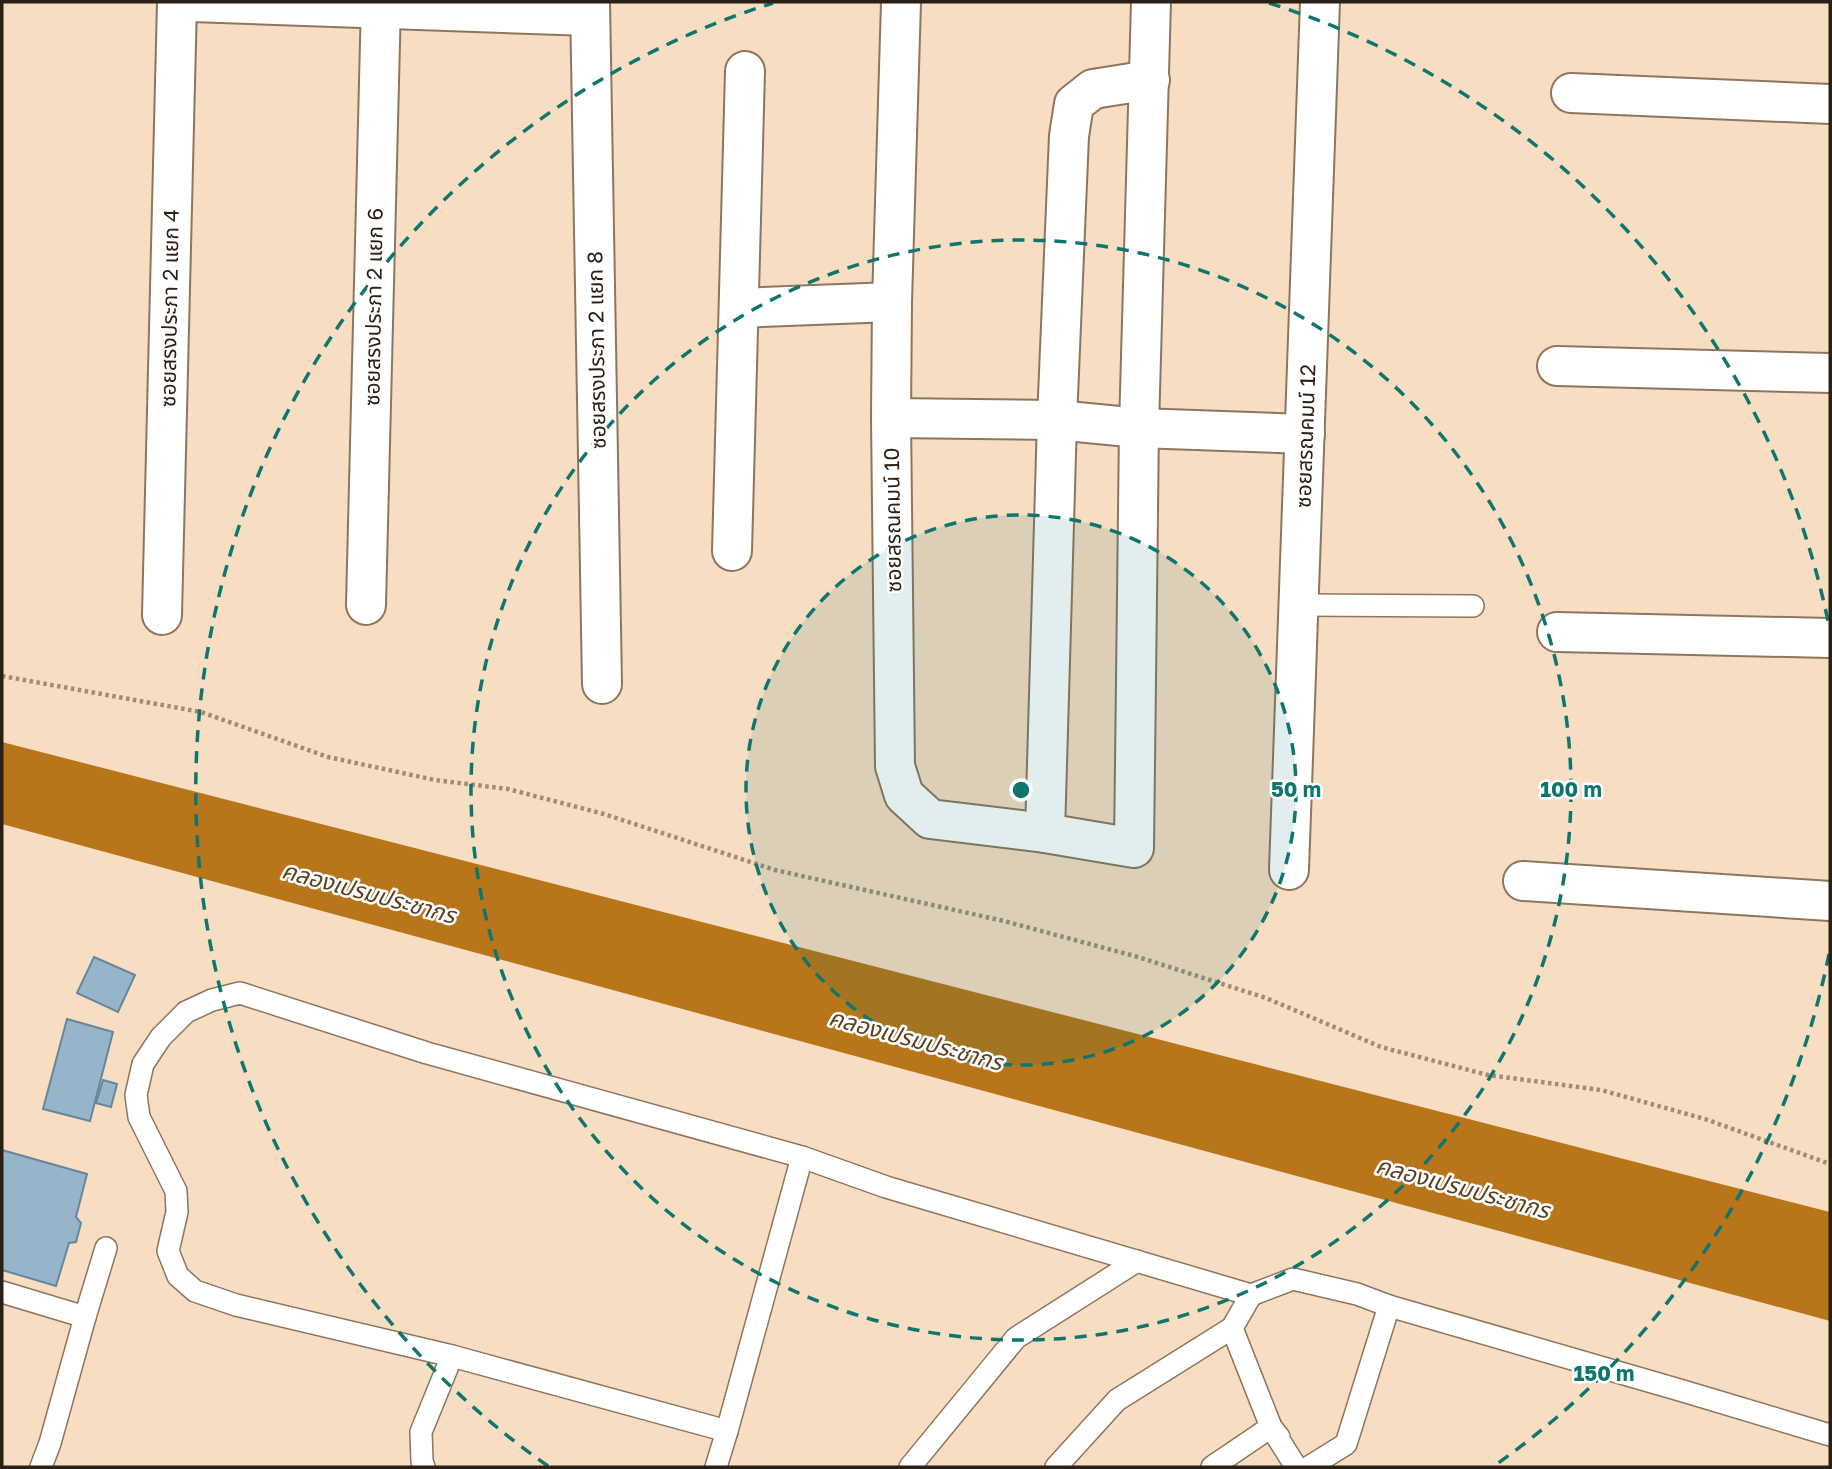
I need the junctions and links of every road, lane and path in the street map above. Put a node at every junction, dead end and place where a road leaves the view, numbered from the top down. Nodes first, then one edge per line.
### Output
1 (177, 2) edge
2 (192, 2) edge
3 (901, 2) edge
4 (1152, 2) edge
5 (1320, 2) edge
6 (381, 5) edge
7 (590, 9) edge
8 (745, 71) dead end
9 (1150, 80) junction
10 (1571, 93) dead end
11 (1830, 104) edge
12 (892, 302) junction
13 (739, 308) junction
14 (1557, 366) dead end
15 (1830, 373) edge
16 (891, 418) junction
17 (1057, 420) junction
18 (1139, 428) junction
19 (1305, 434) junction
20 (732, 551) dead end
21 (366, 605) dead end
22 (1299, 605) junction
23 (1473, 606) dead end
24 (162, 615) dead end
25 (1557, 632) dead end
26 (1830, 638) edge
27 (2, 676) edge
28 (602, 684) dead end
29 (1045, 833) junction
30 (1289, 870) dead end
31 (1523, 881) dead end
32 (1830, 901) edge
33 (802, 1157) junction
34 (1830, 1164) edge
35 (106, 1248) dead end
36 (1137, 1261) junction
37 (2, 1292) edge
38 (1251, 1295) junction
39 (1389, 1306) junction
40 (85, 1317) junction
41 (1232, 1328) junction
42 (452, 1356) junction
43 (1271, 1427) junction
44 (727, 1431) junction
45 (1830, 1435) edge
46 (41, 1467) edge
47 (424, 1467) edge
48 (716, 1467) edge
49 (911, 1467) edge
50 (1056, 1467) edge
51 (1212, 1467) edge
52 (1298, 1467) edge
53 (1309, 1467) edge

1 - 24 street, ซอยสรงประภา 2 แยก 4
2 - 6 street
3 - 12 street, ซอยสรณคมน์ 10
4 - 9 street
5 - 19 street, ซอยสรณคมน์ 12
6 - 7 street
6 - 21 street, ซอยสรงประภา 2 แยก 6
7 - 28 street, ซอยสรงประภา 2 แยก 8
8 - 13 street
9 - 17 street
9 - 18 street
10 - 11 street
12 - 13 street
12 - 16 street, ซอยสรณคมน์ 10
13 - 20 street
14 - 15 street
16 - 17 street
16 - 29 street, ซอยสรณคมน์ 10
17 - 18 street
17 - 29 street
18 - 19 street
18 - 29 street, ซอยสรณคมน์ 10
19 - 22 street, ซอยสรณคมน์ 12
22 - 23 lane
22 - 30 street, ซอยสรณคมน์ 12
25 - 26 street
27 - 34 path
31 - 32 street
33 - 36 lane
33 - 42 lane
33 - 44 lane
35 - 40 lane
36 - 38 lane
36 - 49 lane
37 - 40 lane
38 - 39 lane
38 - 41 lane
39 - 45 lane
39 - 53 lane
40 - 46 lane
41 - 43 lane
41 - 50 lane
42 - 44 lane
42 - 47 lane
43 - 51 lane
43 - 52 lane
44 - 48 lane

